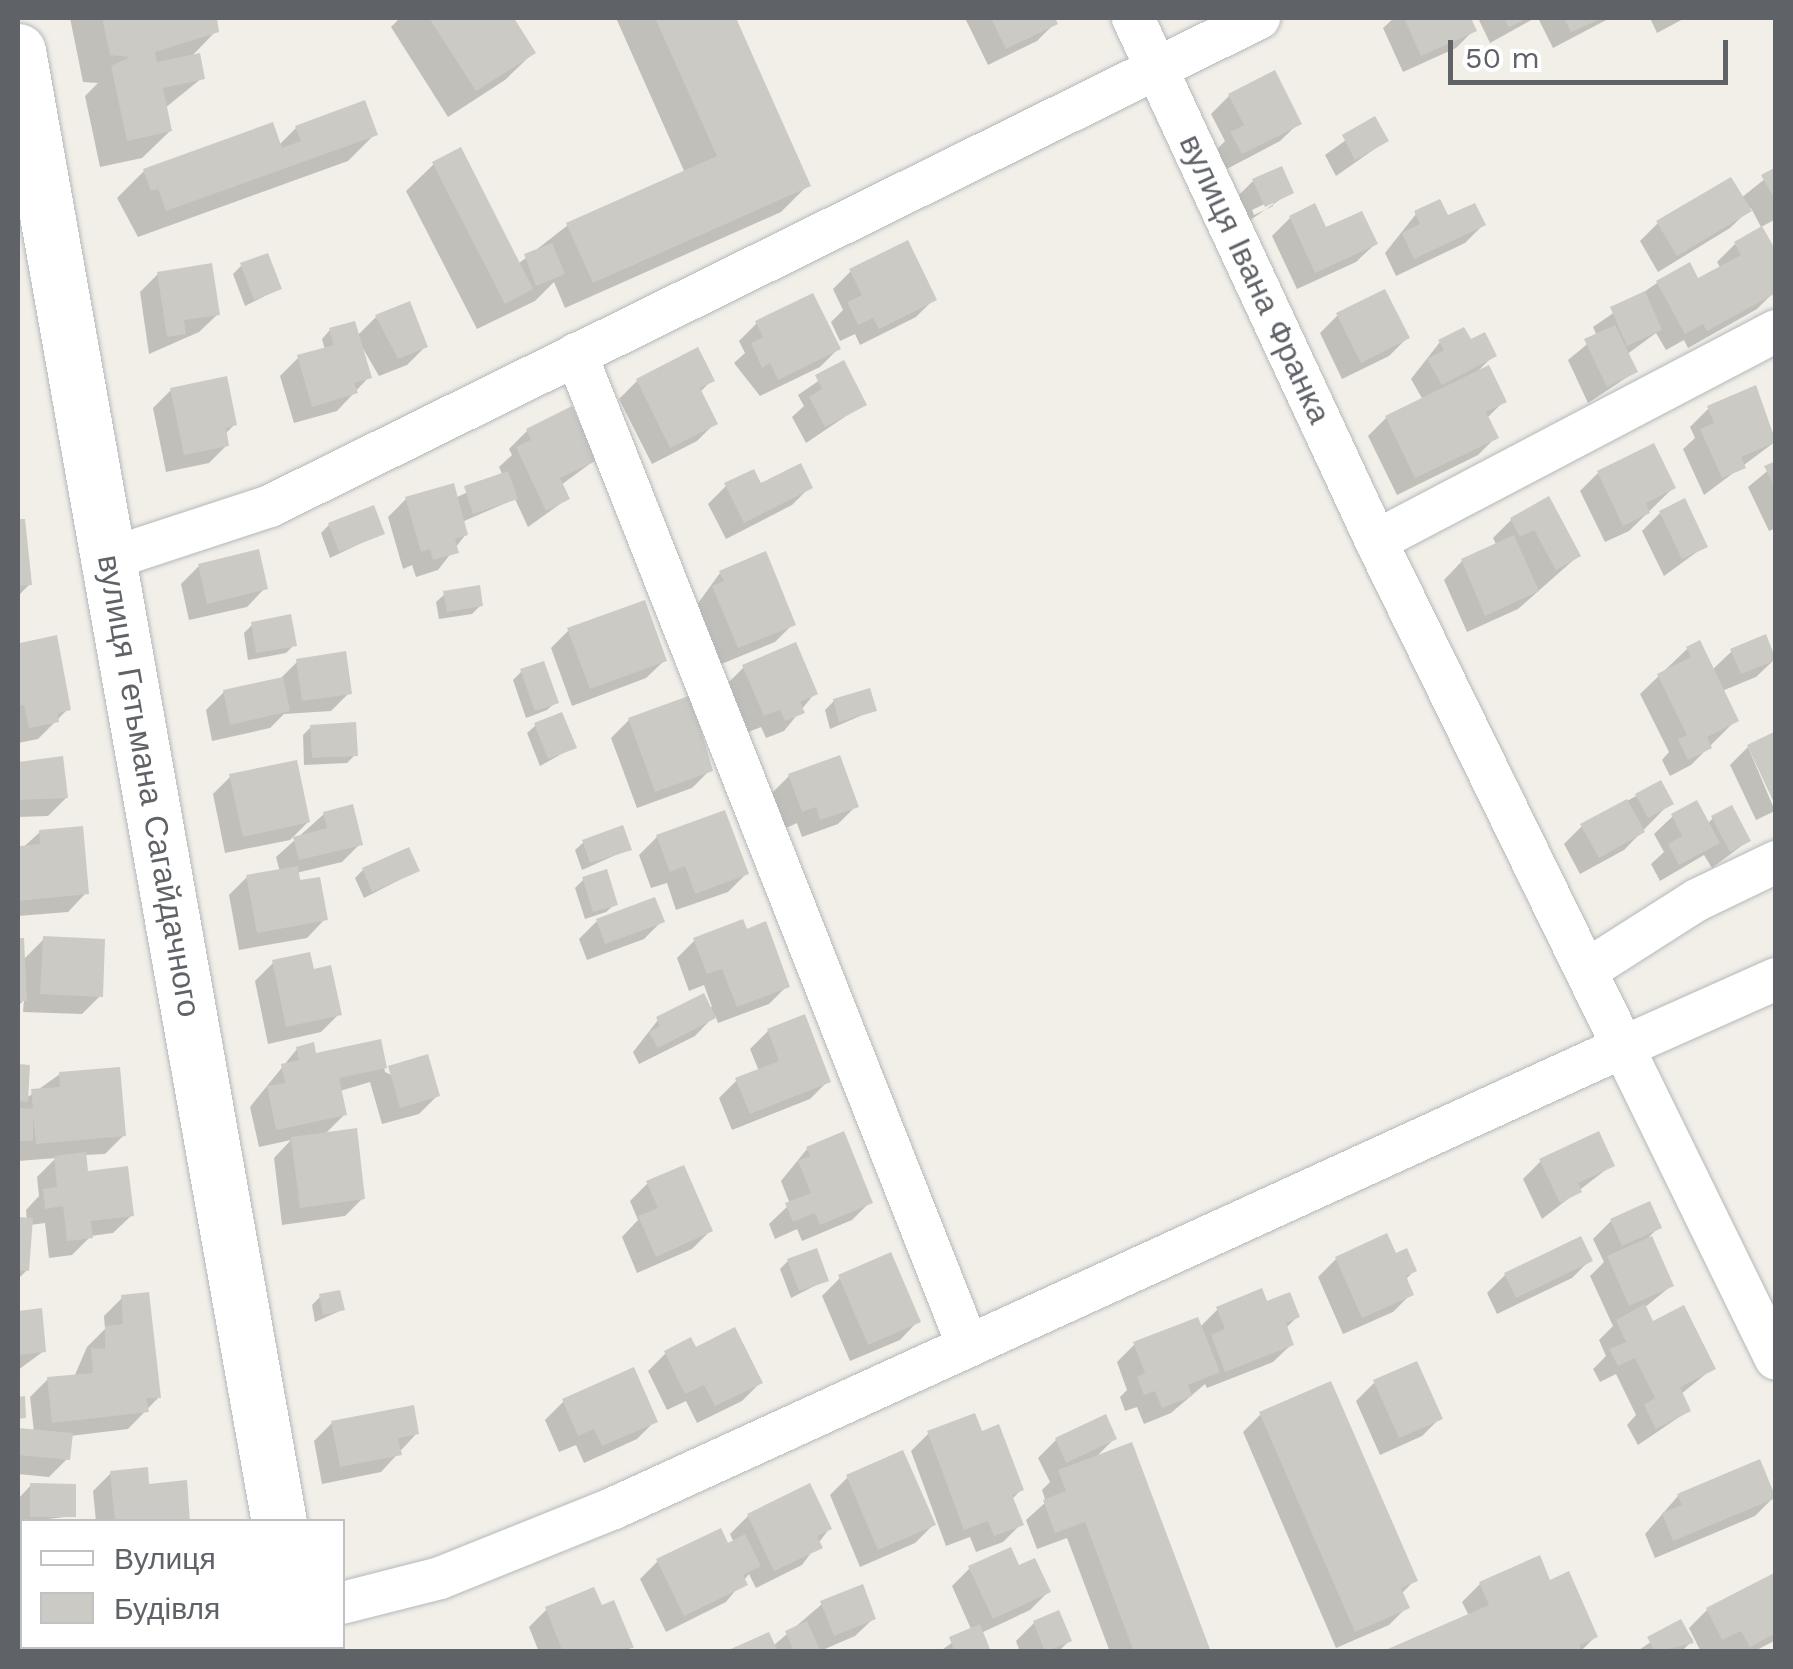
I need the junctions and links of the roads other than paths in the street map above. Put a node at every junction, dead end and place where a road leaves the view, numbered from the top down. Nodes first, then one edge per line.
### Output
1 (1133, 18) edge
2 (1259, 18) edge
3 (18, 52) edge
4 (1156, 68) junction
5 (1776, 331) edge
6 (576, 354) junction
7 (1376, 541) junction
8 (108, 560) junction
9 (1776, 862) edge
10 (1587, 970) junction
11 (1776, 979) edge
12 (1623, 1047) junction
13 (968, 1346) junction
14 (1776, 1359) edge
15 (279, 1519) edge
16 (345, 1602) edge

1 - 4 street, вулиця Івана Франка
2 - 4 street
3 - 8 main road, вулиця Гетьмана Сагайдачного
4 - 6 street
4 - 7 street, вулиця Івана Франка
5 - 7 street
6 - 8 street
6 - 13 street
7 - 10 street, вулиця Івана Франка
8 - 15 main road, вулиця Гетьмана Сагайдачного
9 - 10 street
10 - 12 street, вулиця Івана Франка
11 - 12 street
12 - 13 street
12 - 14 street, вулиця Івана Франка
13 - 16 street

